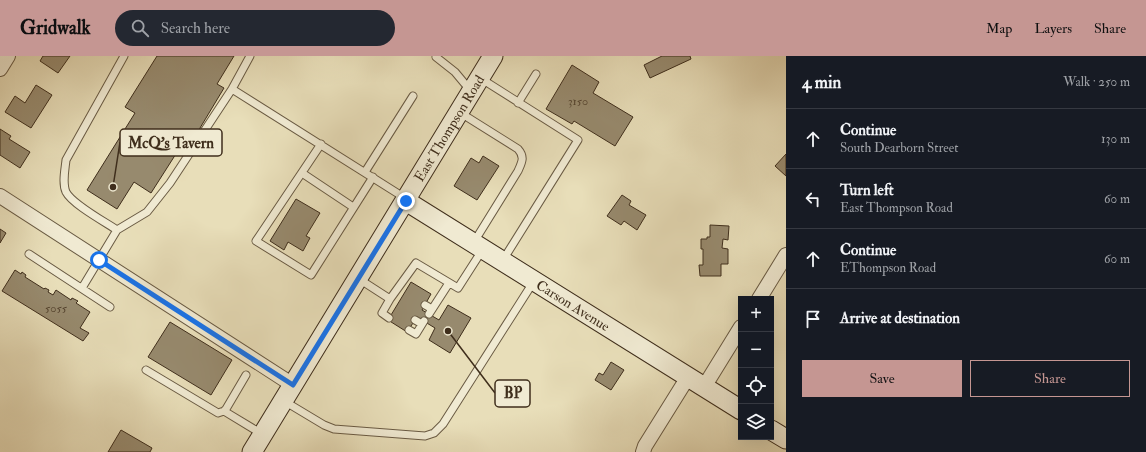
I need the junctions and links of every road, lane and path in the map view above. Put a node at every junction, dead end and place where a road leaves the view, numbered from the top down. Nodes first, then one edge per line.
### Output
1 (8, 56) edge
2 (124, 56) edge
3 (250, 56) edge
4 (493, 56) edge
5 (436, 57) edge
6 (0, 69) edge
7 (536, 74) dead end
8 (476, 85) junction
9 (232, 89) junction
10 (413, 96) dead end
11 (518, 103) junction
12 (459, 112) junction
13 (321, 144) junction
14 (365, 172) junction
15 (302, 173) junction
16 (373, 177) junction
17 (0, 196) edge
18 (406, 200) junction
19 (353, 207) junction
20 (117, 230) junction
21 (478, 246) junction
22 (29, 254) dead end
23 (786, 255) edge
24 (99, 260) junction
25 (502, 262) junction
26 (358, 278) junction
27 (534, 281) junction
28 (449, 283) junction
29 (82, 288) junction
30 (761, 296) edge
31 (389, 301) junction
32 (425, 305) dead end
33 (110, 306) dead end
34 (395, 308) dead end
35 (389, 318) dead end
36 (415, 320) dead end
37 (409, 330) dead end
38 (738, 332) edge
39 (146, 370) dead end
40 (246, 376) dead end
41 (688, 377) junction
42 (293, 385) junction
43 (704, 387) junction
44 (284, 401) junction
45 (738, 408) edge
46 (224, 411) junction
47 (774, 432) edge
48 (263, 435) junction
49 (786, 439) edge
50 (252, 452) edge
51 (643, 452) edge

1 - 6 street
2 - 20 lane
3 - 9 lane
4 - 8 main road, East Thompson Road
5 - 8 lane
7 - 11 lane
8 - 11 lane
8 - 12 main road, East Thompson Road
9 - 13 lane
9 - 20 lane
10 - 14 lane
11 - 25 lane
12 - 18 main road, East Thompson Road
12 - 21 lane
13 - 14 lane
13 - 15 lane
14 - 16 lane
15 - 19 lane
15 - 19 lane
16 - 18 lane
16 - 19 lane
17 - 24 street
18 - 21 main road, Carson Avenue
18 - 26 main road, East Thompson Road
20 - 24 lane
21 - 25 main road, Carson Avenue
21 - 28 lane
22 - 29 lane
23 - 30 street
24 - 29 lane
24 - 42 street
25 - 27 main road, Carson Avenue
26 - 31 lane
26 - 42 main road, East Thompson Road
27 - 41 main road, Carson Avenue
27 - 44 lane
28 - 31 lane
28 - 32 lane
29 - 33 lane
31 - 34 lane
31 - 35 lane
36 - 37 lane
38 - 43 street
39 - 46 lane
40 - 46 lane
41 - 43 main road, Carson Avenue
41 - 51 street
42 - 44 main road
43 - 45 main road, Carson Avenue
44 - 48 main road
46 - 48 lane
47 - 49 main road
48 - 50 main road

